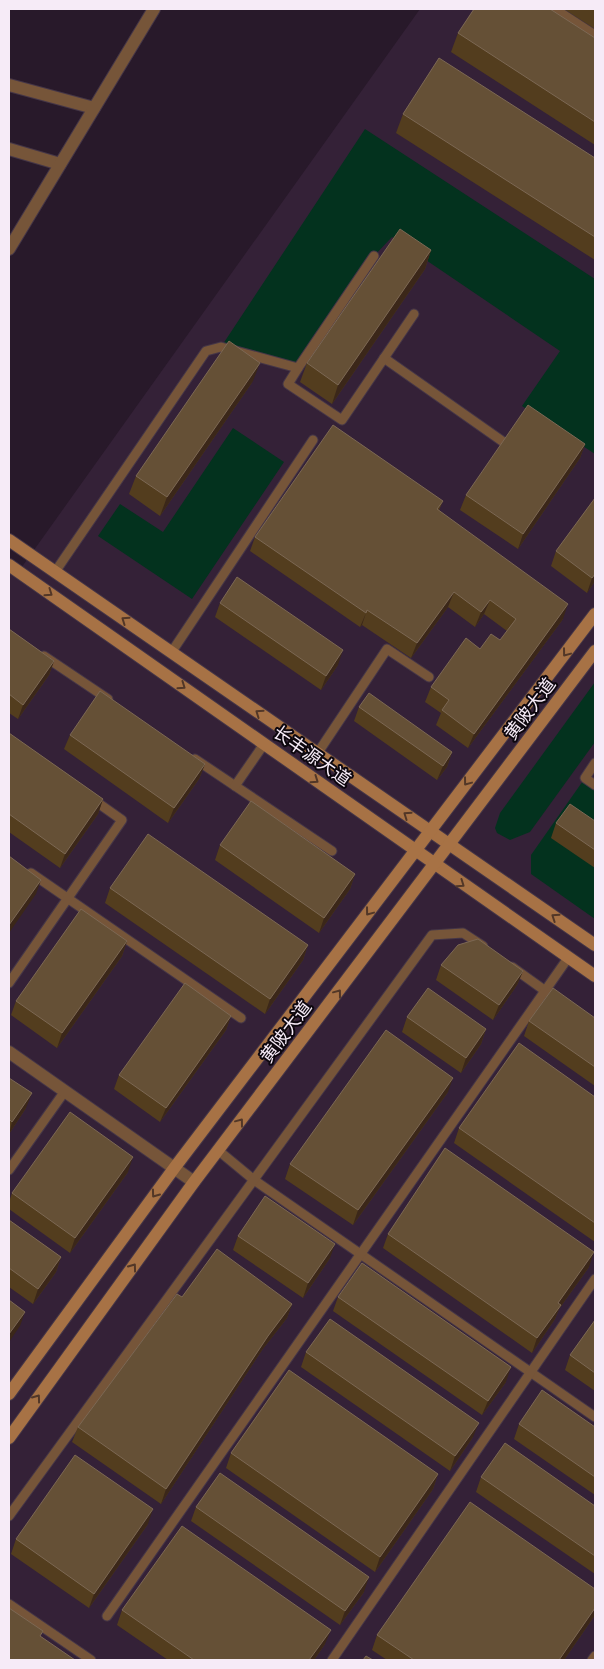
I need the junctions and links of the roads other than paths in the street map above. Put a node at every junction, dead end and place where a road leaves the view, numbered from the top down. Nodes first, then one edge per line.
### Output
1 (154, 9) edge
2 (555, 9) edge
3 (595, 35) edge
4 (9, 85) edge
5 (94, 108) junction
6 (9, 149) edge
7 (60, 164) junction
8 (9, 249) edge
9 (374, 256) dead end
10 (414, 314) dead end
11 (384, 358) junction
12 (298, 368) junction
13 (313, 440) dead end
14 (502, 441) edge
15 (9, 540) edge
16 (9, 565) edge
17 (54, 572) junction
18 (595, 614) edge
19 (33, 648) edge
20 (595, 651) edge
21 (171, 652) junction
22 (429, 677) dead end
23 (114, 703) edge
24 (264, 744) junction
25 (186, 753) edge
26 (317, 754) junction
27 (595, 763) edge
28 (595, 785) edge
29 (235, 786) junction
30 (82, 792) edge
31 (430, 832) junction
32 (449, 845) junction
33 (332, 851) dead end
34 (416, 851) junction
35 (434, 865) junction
36 (23, 868) edge
37 (68, 899) junction
38 (595, 945) edge
39 (492, 952) edge
40 (568, 958) junction
41 (507, 963) edge
42 (595, 976) edge
43 (9, 983) edge
44 (545, 991) junction
45 (566, 1006) edge
46 (241, 1018) dead end
47 (9, 1052) edge
48 (65, 1091) junction
49 (219, 1151) junction
50 (175, 1166) junction
51 (9, 1170) edge
52 (254, 1180) junction
53 (194, 1182) junction
54 (361, 1253) junction
55 (595, 1279) edge
56 (531, 1372) junction
57 (9, 1394) edge
58 (595, 1417) edge
59 (9, 1438) edge
60 (9, 1516) edge
61 (9, 1604) edge
62 (107, 1616) dead end
63 (595, 1656) edge
64 (91, 1660) edge
65 (332, 1660) edge
66 (592, 1660) edge

1 - 5 street
2 - 3 lane
4 - 5 street
5 - 7 street
6 - 7 street
7 - 8 street
9 - 12 lane
10 - 11 lane
11 - 12 lane
11 - 14 lane
12 - 17 lane
13 - 21 lane
15 - 17 street, 长丰源大道
16 -> 24 street, 长丰源大道
21 -> 17 street, 长丰源大道
18 -> 31 street, 黄陂大道
19 - 23 lane
20 - 32 street, 黄陂大道
26 -> 21 street, 长丰源大道
22 - 26 lane
24 - 29 lane
24 -> 34 street, 长丰源大道
25 - 29 lane
31 -> 26 street, 长丰源大道
27 - 28 lane
29 - 33 lane
30 - 37 lane
31 - 32 street, 长丰源大道
31 - 34 street, 黄陂大道
32 - 35 street, 黄陂大道
38 -> 32 street, 长丰源大道
34 - 35 street, 长丰源大道
34 -> 50 street, 黄陂大道
35 -> 40 street, 长丰源大道
49 -> 35 street, 黄陂大道
36 - 37 lane
37 - 43 lane
37 - 46 lane
39 - 52 lane
40 - 42 street, 长丰源大道
40 - 44 lane
41 - 44 lane
44 - 45 lane
44 - 54 lane
47 - 48 street
48 - 50 street
48 - 51 lane
49 - 52 lane
49 - 53 street, 黄陂大道
50 - 53 street
50 -> 57 street, 黄陂大道
52 - 54 lane
52 - 60 lane
59 -> 53 street, 黄陂大道
54 - 56 lane
54 - 62 lane
55 - 56 lane
56 - 58 lane
56 - 65 lane
61 - 64 lane
63 - 66 lane

